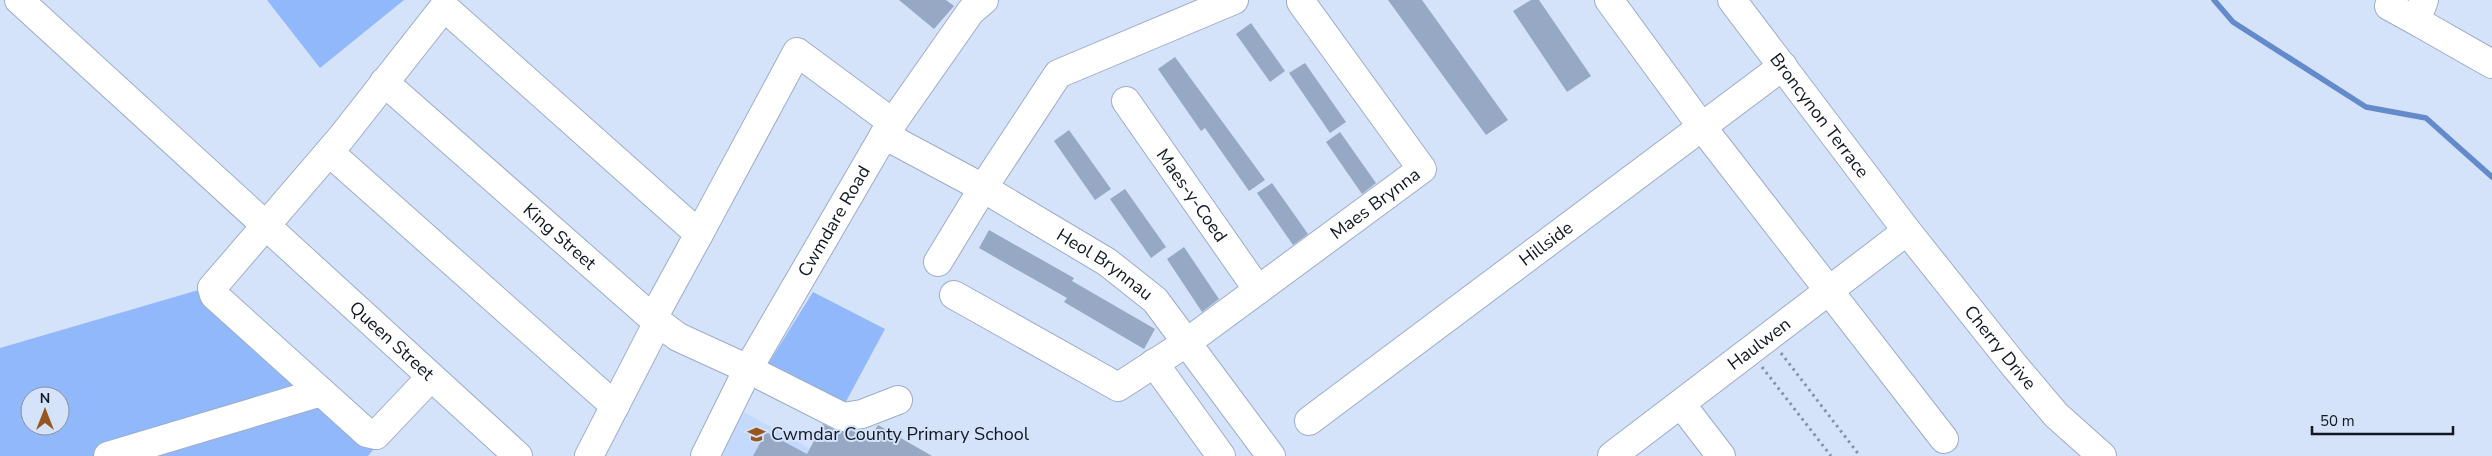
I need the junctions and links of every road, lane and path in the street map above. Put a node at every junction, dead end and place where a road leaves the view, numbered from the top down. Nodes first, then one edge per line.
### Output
1 (19, 0) edge
2 (984, 0) edge
3 (1234, 0) edge
4 (1609, 0) edge
5 (1732, 0) edge
6 (1301, 2) dead end
7 (1206, 5) edge
8 (2389, 6) dead end
9 (2422, 12) edge
10 (2492, 64) edge
11 (1783, 66) junction
12 (384, 82) junction
13 (1126, 101) dead end
14 (1702, 126) junction
15 (888, 129) junction
16 (329, 152) junction
17 (983, 188) junction
18 (265, 227) junction
19 (1907, 231) junction
20 (699, 234) junction
21 (938, 262) dead end
22 (1258, 290) junction
23 (1829, 290) junction
24 (954, 294) dead end
25 (655, 320) junction
26 (1186, 343) junction
27 (1759, 344) junction
28 (1154, 363) junction
29 (748, 369) junction
30 (431, 377) junction
31 (321, 392) junction
32 (898, 400) dead end
33 (1681, 404) junction
34 (615, 406) junction
35 (1309, 421) dead end
36 (1944, 439) dead end
37 (108, 456) edge
38 (518, 456) edge
39 (589, 456) edge
40 (705, 456) edge
41 (1221, 456) edge
42 (1271, 456) edge
43 (1612, 456) edge
44 (1721, 456) edge
45 (1831, 456) edge
46 (1860, 456) edge
47 (2102, 456) edge

1 - 18 street, Queen Street
2 - 15 street, Cwmdare Road
3 - 7 street
4 - 14 street
5 - 11 street, Broncynon Terrace
6 - 22 street, Maes Brynna
7 - 17 street
8 - 9 street
9 - 10 street
11 - 14 street, Hillside
11 - 19 street, Broncynon Terrace
12 - 16 street
12 - 20 street
12 - 25 street, King Street
13 - 22 street, Maes-y-Coed
14 - 23 street
14 - 35 street, Hillside
15 - 17 street, Heol Brynnau
15 - 20 street, Heol Brynnau
15 - 29 street, Cwmdare Road
16 - 18 street
16 - 34 street
17 - 21 street
17 - 26 street, Heol Brynnau
18 - 30 street, Queen Street
18 - 31 street
19 - 23 street, Haulwen
19 - 47 street, Cherry Drive
20 - 25 street
22 - 26 street
23 - 27 street, Haulwen
23 - 36 street
24 - 28 street
25 - 29 street, King Street
25 - 34 street
26 - 28 street
26 - 42 street, Heol Brynnau
27 - 33 street, Haulwen
27 - 45 path
27 - 46 path
28 - 41 street
29 - 32 street, King Street
29 - 40 street, Cwmdare Road
30 - 31 street
30 - 38 street, Queen Street
31 - 37 street
33 - 43 street, Haulwen
33 - 44 street
34 - 39 street

